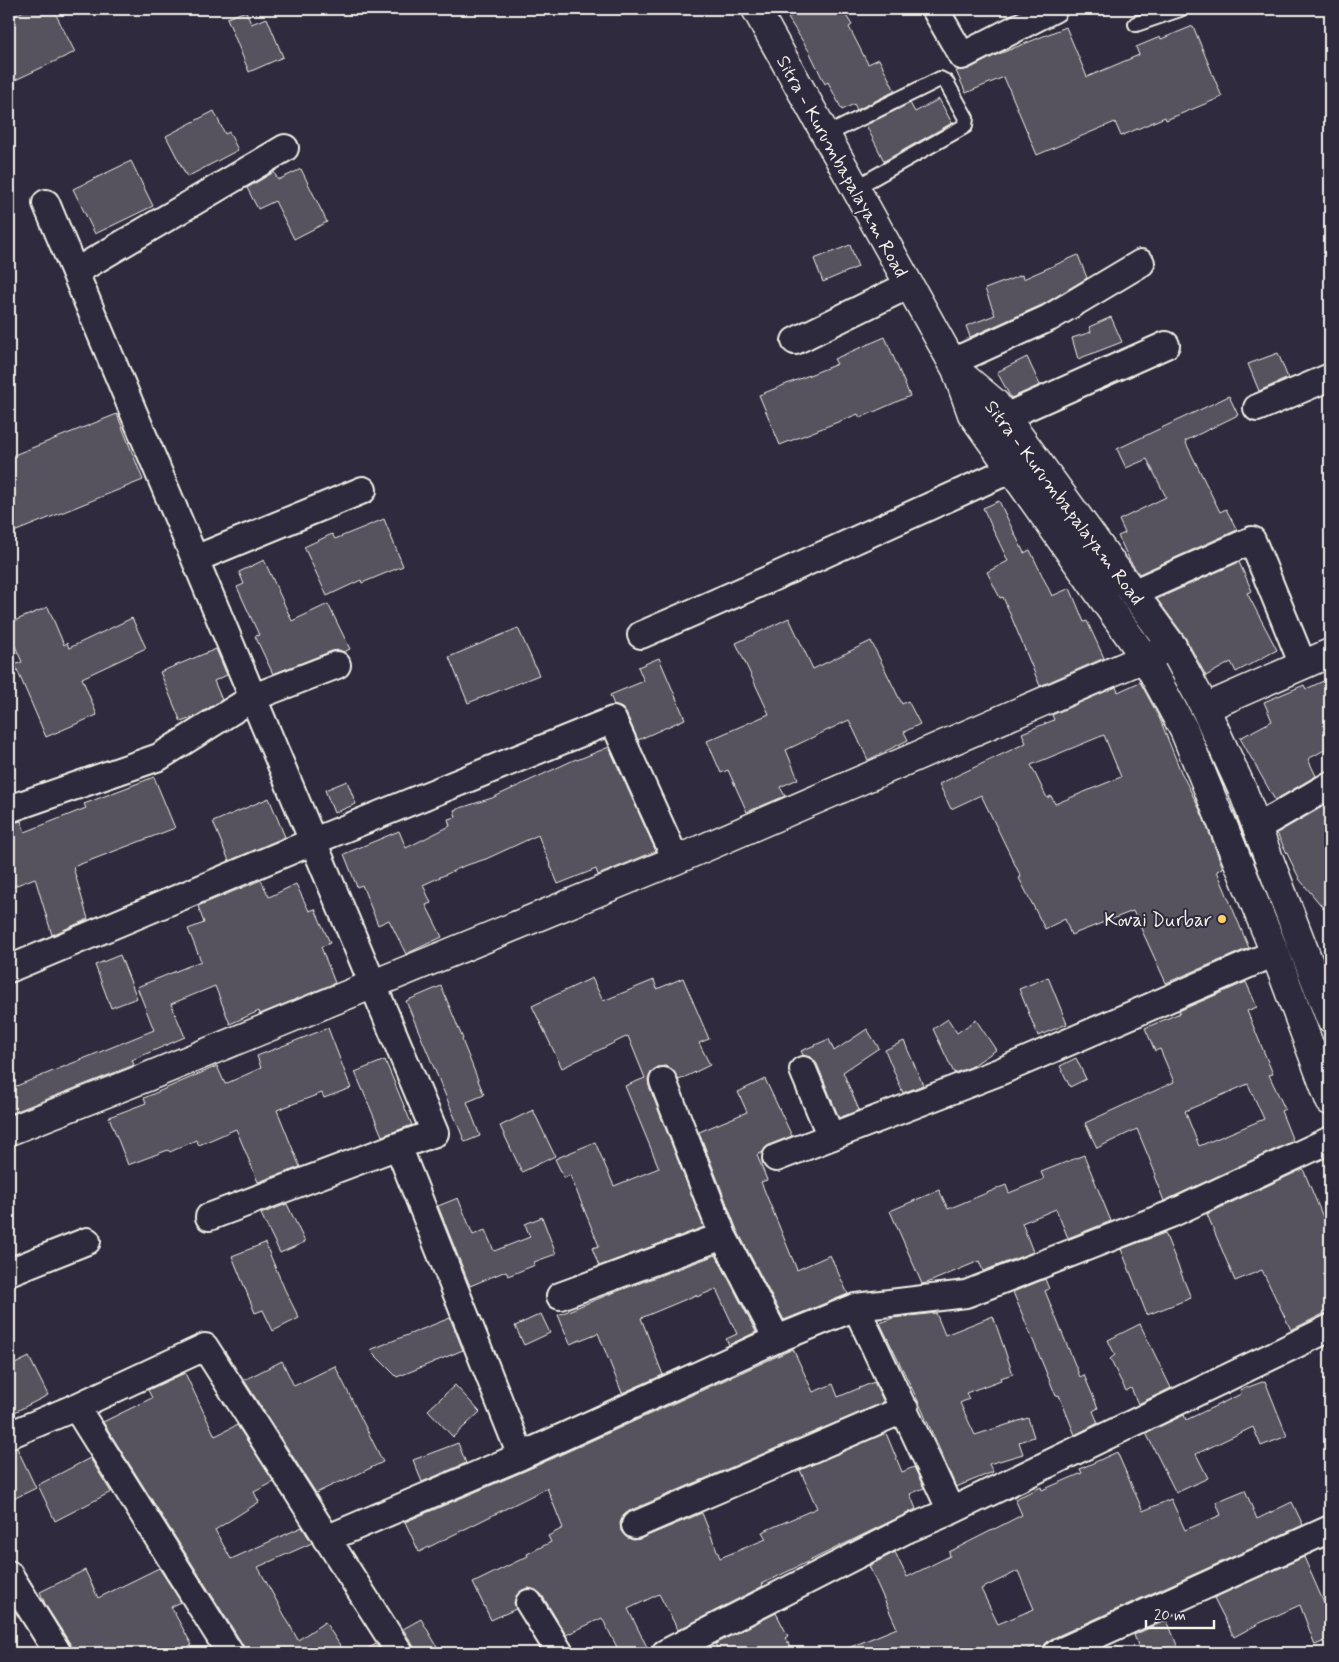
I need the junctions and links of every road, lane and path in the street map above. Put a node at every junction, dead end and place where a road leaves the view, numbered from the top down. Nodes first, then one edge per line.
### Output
1 (756, 9) edge
2 (935, 9) edge
3 (1054, 9) edge
4 (1180, 9) edge
5 (1136, 24) dead end
6 (826, 135) junction
7 (285, 148) dead end
8 (855, 188) junction
9 (46, 204) dead end
10 (1142, 263) dead end
11 (75, 272) junction
12 (909, 285) junction
13 (795, 341) dead end
14 (1166, 345) dead end
15 (954, 366) junction
16 (1330, 377) edge
17 (1257, 408) dead end
18 (1005, 416) junction
19 (1012, 469) junction
20 (363, 490) dead end
21 (195, 559) junction
22 (1133, 593) junction
23 (641, 634) dead end
24 (1172, 646) junction
25 (1330, 653) edge
26 (1145, 658) junction
27 (337, 665) dead end
28 (1302, 665) junction
29 (254, 697) junction
30 (1205, 708) junction
31 (1330, 785) edge
32 (9, 809) edge
33 (1258, 828) junction
34 (314, 841) junction
35 (676, 860) junction
36 (1275, 953) junction
37 (9, 969) edge
38 (374, 984) junction
39 (1330, 1018) edge
40 (803, 1070) dead end
41 (664, 1081) dead end
42 (1330, 1101) edge
43 (9, 1131) edge
44 (831, 1137) junction
45 (1330, 1140) edge
46 (398, 1146) junction
47 (776, 1158) dead end
48 (209, 1217) dead end
49 (723, 1236) junction
50 (87, 1241) dead end
51 (9, 1272) edge
52 (560, 1296) dead end
53 (856, 1307) junction
54 (1330, 1328) edge
55 (777, 1339) junction
56 (76, 1407) junction
57 (905, 1409) junction
58 (9, 1435) edge
59 (521, 1456) junction
60 (951, 1511) junction
61 (635, 1525) dead end
62 (1330, 1529) edge
63 (326, 1539) junction
64 (9, 1574) edge
65 (529, 1603) dead end
66 (58, 1653) edge
67 (230, 1653) edge
68 (400, 1653) edge
69 (560, 1653) edge
70 (664, 1653) edge
71 (1057, 1653) edge

1 - 6 main road, Sitra - Kurumbapalayam Road
2 - 3 street
4 - 5 lane
6 - 8 main road, Sitra - Kurumbapalayam Road
6 - 8 lane
7 - 11 street
8 - 12 main road, Sitra - Kurumbapalayam Road
9 - 11 street
10 - 15 street
11 - 21 street
12 - 13 street
12 - 15 main road, Sitra - Kurumbapalayam Road
14 - 18 street
15 - 18 main road, Sitra - Kurumbapalayam Road
15 - 19 main road
16 - 17 street
18 - 22 main road, Sitra - Kurumbapalayam Road
19 - 23 street
19 - 26 main road
20 - 21 street
21 - 29 street
22 - 24 main road, Sitra - Kurumbapalayam Road
22 - 28 street
24 - 26 main road
24 - 30 main road, Sitra - Kurumbapalayam Road
25 - 28 main road
26 - 35 main road
26 - 36 main road
27 - 29 street
28 - 30 main road
29 - 32 street
29 - 34 street
30 - 33 main road, Sitra - Kurumbapalayam Road
31 - 33 street
33 - 39 main road, Sitra - Kurumbapalayam Road
34 - 35 street
34 - 37 street
34 - 38 street
35 - 38 main road
36 - 42 main road
36 - 44 street
38 - 43 main road
38 - 46 street
40 - 44 street
41 - 49 street
44 - 47 street
45 - 53 street
46 - 48 street
46 - 59 street
49 - 52 street
49 - 55 street
50 - 51 street
53 - 55 street
53 - 57 street
54 - 60 street
55 - 59 street
56 - 58 street
56 - 63 street
56 - 67 street
57 - 60 street
57 - 61 street
59 - 63 street
60 - 70 street
62 - 71 street
63 - 68 street
64 - 66 street
65 - 69 street

